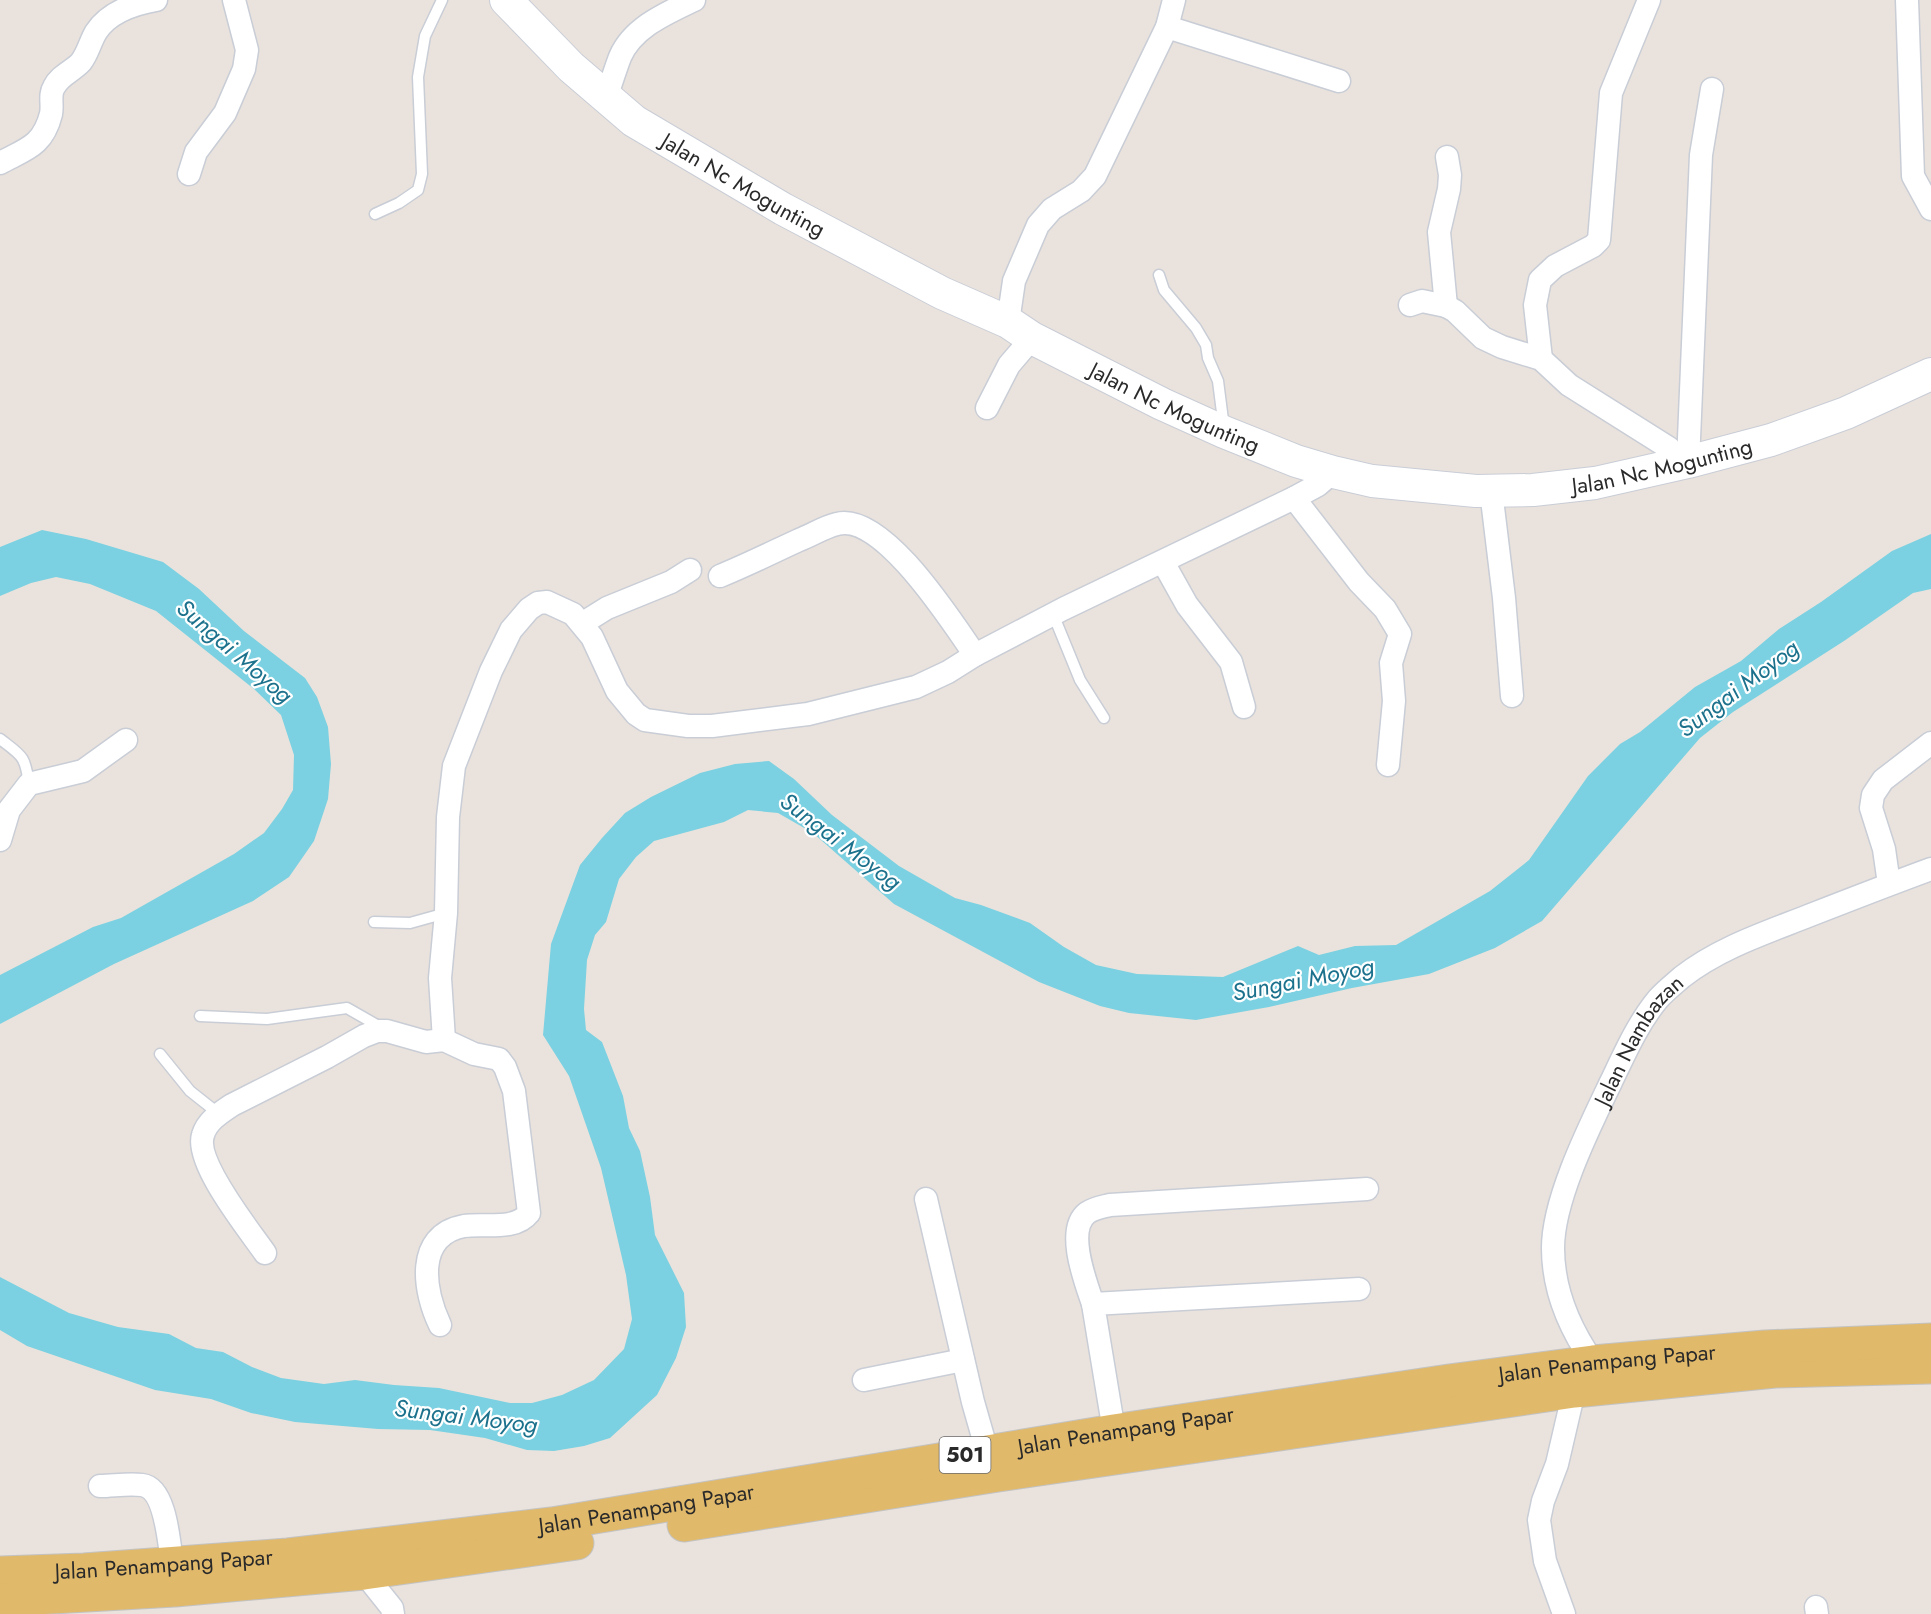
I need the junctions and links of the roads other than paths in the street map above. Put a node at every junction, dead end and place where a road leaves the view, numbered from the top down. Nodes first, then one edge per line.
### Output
1 (156, 0) edge
2 (234, 0) edge
3 (442, 0) edge
4 (506, 0) edge
5 (694, 0) edge
6 (1174, 0) edge
7 (1649, 0) edge
8 (1907, 0) edge
9 (1167, 27) junction
10 (1340, 81) dead end
11 (1712, 89) dead end
12 (606, 97) junction
13 (1447, 157) dead end
14 (0, 164) edge
15 (189, 174) dead end
16 (1931, 209) edge
17 (375, 214) dead end
18 (1159, 275) dead end
19 (1410, 305) dead end
20 (1446, 306) junction
21 (1020, 330) junction
22 (1541, 359) junction
23 (1931, 374) edge
24 (987, 408) dead end
25 (1224, 432) junction
26 (1683, 464) junction
27 (1333, 472) junction
28 (1491, 490) junction
29 (1294, 498) junction
30 (1163, 562) junction
31 (690, 570) dead end
32 (720, 576) dead end
33 (1053, 614) junction
34 (583, 623) junction
35 (975, 655) junction
36 (1512, 696) dead end
37 (1244, 707) dead end
38 (1104, 718) dead end
39 (0, 739) edge
40 (126, 740) dead end
41 (1931, 743) edge
42 (1388, 765) dead end
43 (28, 784) junction
44 (0, 840) edge
45 (1931, 869) edge
46 (1890, 884) junction
47 (446, 913) junction
48 (374, 922) dead end
49 (200, 1016) dead end
50 (387, 1031) junction
51 (444, 1040) junction
52 (160, 1054) dead end
53 (219, 1114) junction
54 (1367, 1190) dead end
55 (926, 1199) dead end
56 (265, 1253) dead end
57 (1359, 1289) dead end
58 (1093, 1304) junction
59 (440, 1325) dead end
60 (1931, 1340) edge
61 (963, 1360) junction
62 (1593, 1362) junction
63 (1931, 1367) edge
64 (864, 1380) dead end
65 (1574, 1391) junction
66 (1114, 1431) junction
67 (987, 1451) junction
68 (100, 1486) dead end
69 (172, 1563) junction
70 (0, 1573) edge
71 (364, 1573) junction
72 (0, 1600) edge
73 (73, 1605) edge
74 (393, 1614) edge
75 (1564, 1614) edge

1 - 14 street
2 - 15 street
3 - 17 lane
4 - 12 street, Jalan Nc Mogunting
5 - 12 street
6 - 9 street
7 - 22 street
8 - 16 street
9 - 10 street
9 - 21 street
11 - 26 street
12 - 21 street, Jalan Nc Mogunting
13 - 20 street
18 - 25 lane
19 - 20 street
20 - 22 street
21 - 24 street
21 - 25 street, Jalan Nc Mogunting
22 - 26 street
23 - 26 street, Jalan Nc Mogunting
25 - 27 street, Jalan Nc Mogunting
26 - 28 street, Jalan Nc Mogunting
27 - 28 street, Jalan Nc Mogunting
27 - 29 street
28 - 36 street
29 - 30 street
29 - 42 street
30 - 33 street
30 - 37 street
31 - 34 street
32 - 35 street
33 - 35 street
33 - 38 lane
34 - 35 street
34 - 47 street
39 - 43 lane
40 - 43 street
41 - 46 street
43 - 44 street
45 - 46 street, Jalan Nambazan
46 - 62 street, Jalan Nambazan
47 - 48 lane
47 - 51 street
49 - 50 lane
50 - 51 street
50 - 53 street
51 - 59 street
52 - 53 lane
53 - 56 street
54 - 58 street
55 - 61 street
57 - 58 street
58 - 66 street
60 - 62 main road, Jalan Penampang Papar / 501
61 - 64 street
61 - 67 street
62 - 66 main road, Jalan Penampang Papar / 501
63 - 65 main road, Jalan Penampang Papar / 501
65 - 71 main road, Jalan Penampang Papar / 501
65 - 75 street
66 - 67 main road, Jalan Penampang Papar / 501
67 - 69 main road, Jalan Penampang Papar / 501
68 - 69 street
69 - 70 main road, Jalan Penampang Papar / 501
71 - 73 main road, Jalan Penampang Papar / 501
71 - 74 street
72 - 73 main road, Jalan Penampang Papar / 501

